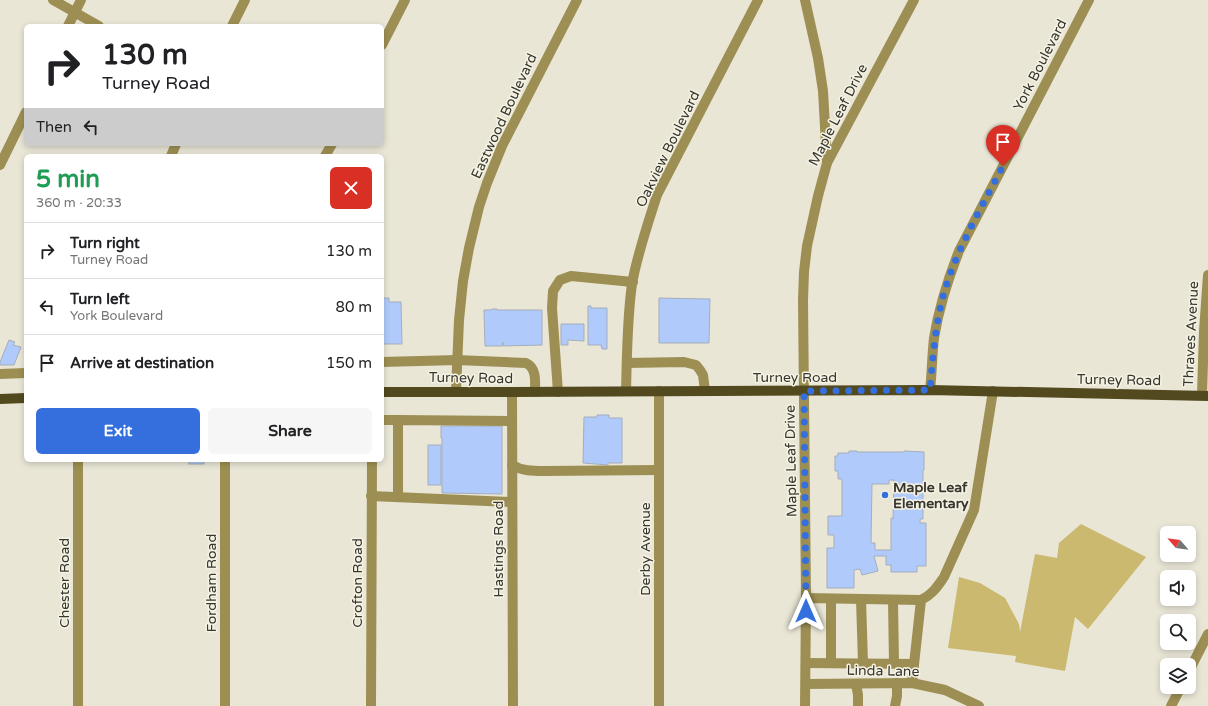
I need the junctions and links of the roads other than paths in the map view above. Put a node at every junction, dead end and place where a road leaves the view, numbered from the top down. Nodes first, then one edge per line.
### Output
1 (53, 0) edge
2 (81, 0) edge
3 (245, 0) edge
4 (405, 0) edge
5 (577, 0) edge
6 (758, 0) edge
7 (805, 0) edge
8 (914, 0) edge
9 (1089, 0) edge
10 (75, 12) junction
11 (69, 24) edge
12 (96, 24) edge
13 (233, 24) edge
14 (384, 41) edge
15 (24, 116) edge
16 (827, 163) junction
17 (0, 165) edge
18 (1208, 275) edge
19 (632, 282) junction
20 (457, 360) junction
21 (384, 362) edge
22 (627, 363) junction
23 (24, 373) edge
24 (0, 374) edge
25 (930, 390) junction
26 (456, 391) junction
27 (626, 391) junction
28 (660, 391) junction
29 (705, 391) junction
30 (804, 391) junction
31 (993, 391) junction
32 (384, 392) edge
33 (512, 392) junction
34 (535, 392) junction
35 (558, 392) junction
36 (1205, 396) edge
37 (0, 398) edge
38 (24, 398) edge
39 (384, 420) edge
40 (398, 420) junction
41 (512, 421) junction
42 (78, 462) edge
43 (225, 462) edge
44 (372, 462) edge
45 (512, 465) junction
46 (659, 470) junction
47 (372, 496) junction
48 (398, 497) junction
49 (512, 502) junction
50 (806, 598) junction
51 (831, 599) junction
52 (861, 599) junction
53 (892, 600) junction
54 (921, 600) junction
55 (1208, 634) edge
56 (1196, 658) edge
57 (806, 663) junction
58 (831, 663) junction
59 (863, 663) junction
60 (894, 663) junction
61 (914, 664) junction
62 (912, 683) junction
63 (806, 684) junction
64 (856, 684) junction
65 (897, 684) junction
66 (1177, 694) edge
67 (78, 706) edge
68 (225, 706) edge
69 (371, 706) edge
70 (513, 706) edge
71 (659, 706) edge
72 (805, 706) edge
73 (858, 706) edge
74 (894, 706) edge
75 (979, 706) edge
76 (1171, 706) edge

1 - 10 street
2 - 10 street
3 - 13 street
4 - 14 street
5 - 20 street, Eastwood Boulevard
6 - 19 street, Oakview Boulevard
7 - 16 street
8 - 16 street, Maple Leaf Drive
9 - 25 street, York Boulevard
10 - 11 street
10 - 12 street
15 - 17 street
16 - 30 street, Maple Leaf Drive
18 - 36 street, Thraves Avenue
19 - 22 street, Oakview Boulevard
19 - 35 street
20 - 21 street
20 - 26 street, Eastwood Boulevard
20 - 34 street
22 - 27 street, Oakview Boulevard
22 - 29 street
23 - 24 street
25 - 30 main road, Turney Road
25 - 31 main road, Turney Road
26 - 32 main road, Turney Road
26 - 33 main road, Turney Road
27 - 28 main road, Turney Road
27 - 35 main road, Turney Road
28 - 29 main road, Turney Road
28 - 46 street, Derby Avenue
29 - 30 main road, Turney Road
30 - 50 street, Maple Leaf Drive
31 - 36 main road, Turney Road
31 - 54 street
33 - 34 main road, Turney Road
33 - 41 street, Hastings Road
34 - 35 main road, Turney Road
37 - 38 main road
39 - 40 street
40 - 41 street
40 - 48 street
41 - 45 street, Hastings Road
42 - 67 street, Chester Road
43 - 68 street, Fordham Road
44 - 47 street, Crofton Road
45 - 46 street
45 - 49 street, Hastings Road
46 - 71 street, Derby Avenue
47 - 48 street
47 - 69 street, Crofton Road
48 - 49 street
49 - 70 street, Hastings Road
50 - 51 street
50 - 57 street, Maple Leaf Drive
51 - 52 street
51 - 58 street
52 - 53 street
52 - 59 street
53 - 54 street
53 - 60 street
54 - 61 street
55 - 56 street
57 - 58 street
57 - 63 street, Maple Leaf Drive
58 - 59 street
59 - 60 street
60 - 61 street
61 - 62 street
62 - 65 street, Linda Lane
62 - 75 street, Linda Lane
63 - 64 street, Linda Lane
63 - 72 street, Maple Leaf Drive
64 - 65 street, Linda Lane
64 - 73 street
65 - 74 street
66 - 76 street

